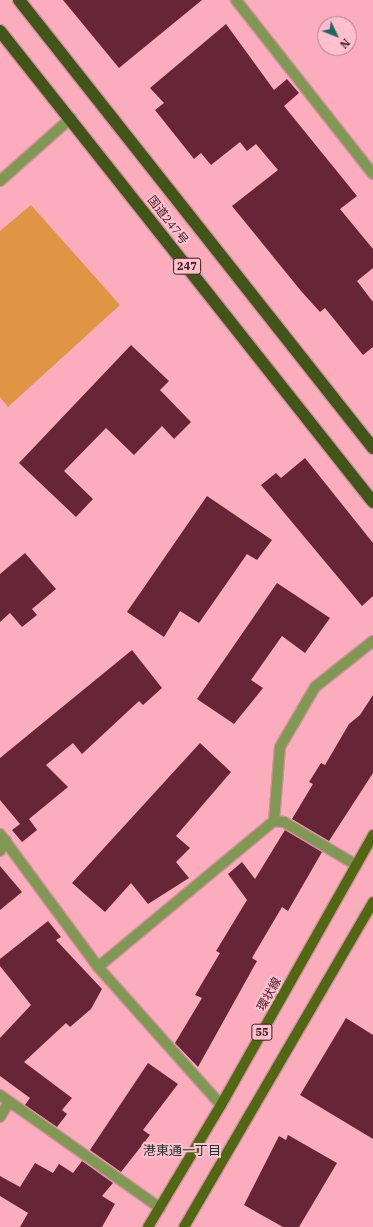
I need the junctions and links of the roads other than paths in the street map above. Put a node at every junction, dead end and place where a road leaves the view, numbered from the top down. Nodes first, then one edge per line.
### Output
1 (19, 0) edge
2 (236, 0) edge
3 (0, 31) edge
4 (71, 118) junction
5 (373, 174) edge
6 (0, 181) edge
7 (373, 448) edge
8 (373, 502) edge
9 (373, 641) edge
10 (274, 821) junction
11 (373, 835) edge
12 (3, 838) edge
13 (0, 851) edge
14 (356, 865) junction
15 (373, 902) edge
16 (98, 967) junction
17 (0, 1095) edge
18 (10, 1102) junction
19 (221, 1105) junction
20 (0, 1117) edge
21 (160, 1208) junction
22 (148, 1227) edge
23 (184, 1227) edge

1 - 7 highway, 国道247号 / 247
2 - 5 street
3 - 4 highway, 国道247号 / 247
4 - 6 street
4 - 8 highway, 国道247号 / 247
9 - 10 street
10 - 14 street
10 - 16 street
11 - 14 main road, 環状線 / 55
12 - 13 street
12 - 16 street
14 - 19 main road, 環状線 / 55
15 - 23 main road, 55
16 - 19 street
17 - 18 street
18 - 20 street
18 - 21 street
19 - 21 main road, 環状線 / 55
21 - 22 main road, 環状線 / 55

